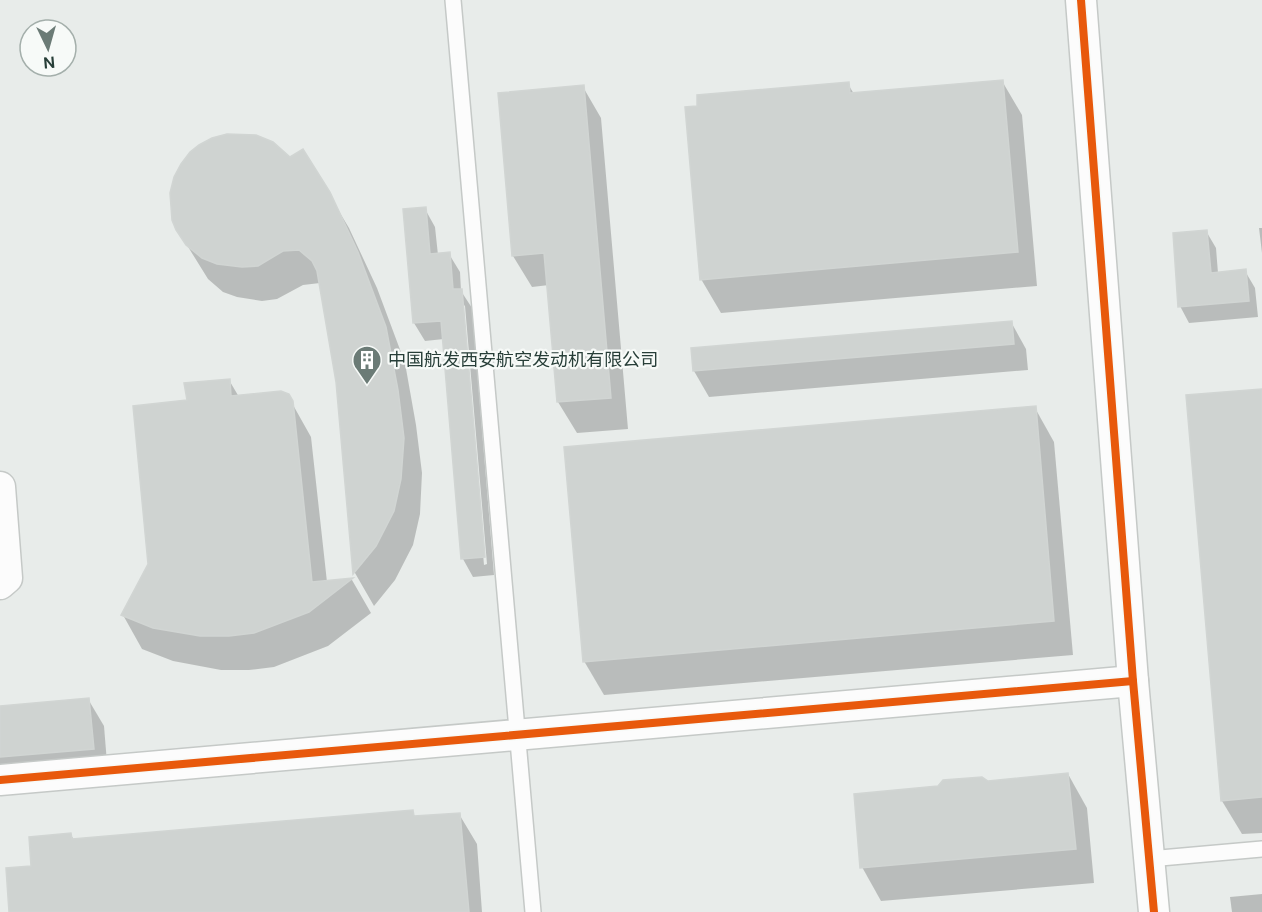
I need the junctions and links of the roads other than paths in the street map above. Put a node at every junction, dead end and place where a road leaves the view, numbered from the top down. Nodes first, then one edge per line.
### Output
1 (453, 0) edge
2 (1081, 0) edge
3 (0, 487) edge
4 (0, 584) edge
5 (1133, 681) junction
6 (516, 735) junction
7 (0, 780) edge
8 (1262, 849) edge
9 (1149, 858) junction
10 (533, 912) edge
11 (1154, 912) edge

1 - 6 lane
2 - 5 street
3 - 4 street
5 - 6 street
5 - 9 street
6 - 7 street
6 - 10 lane
8 - 9 lane
9 - 11 street

